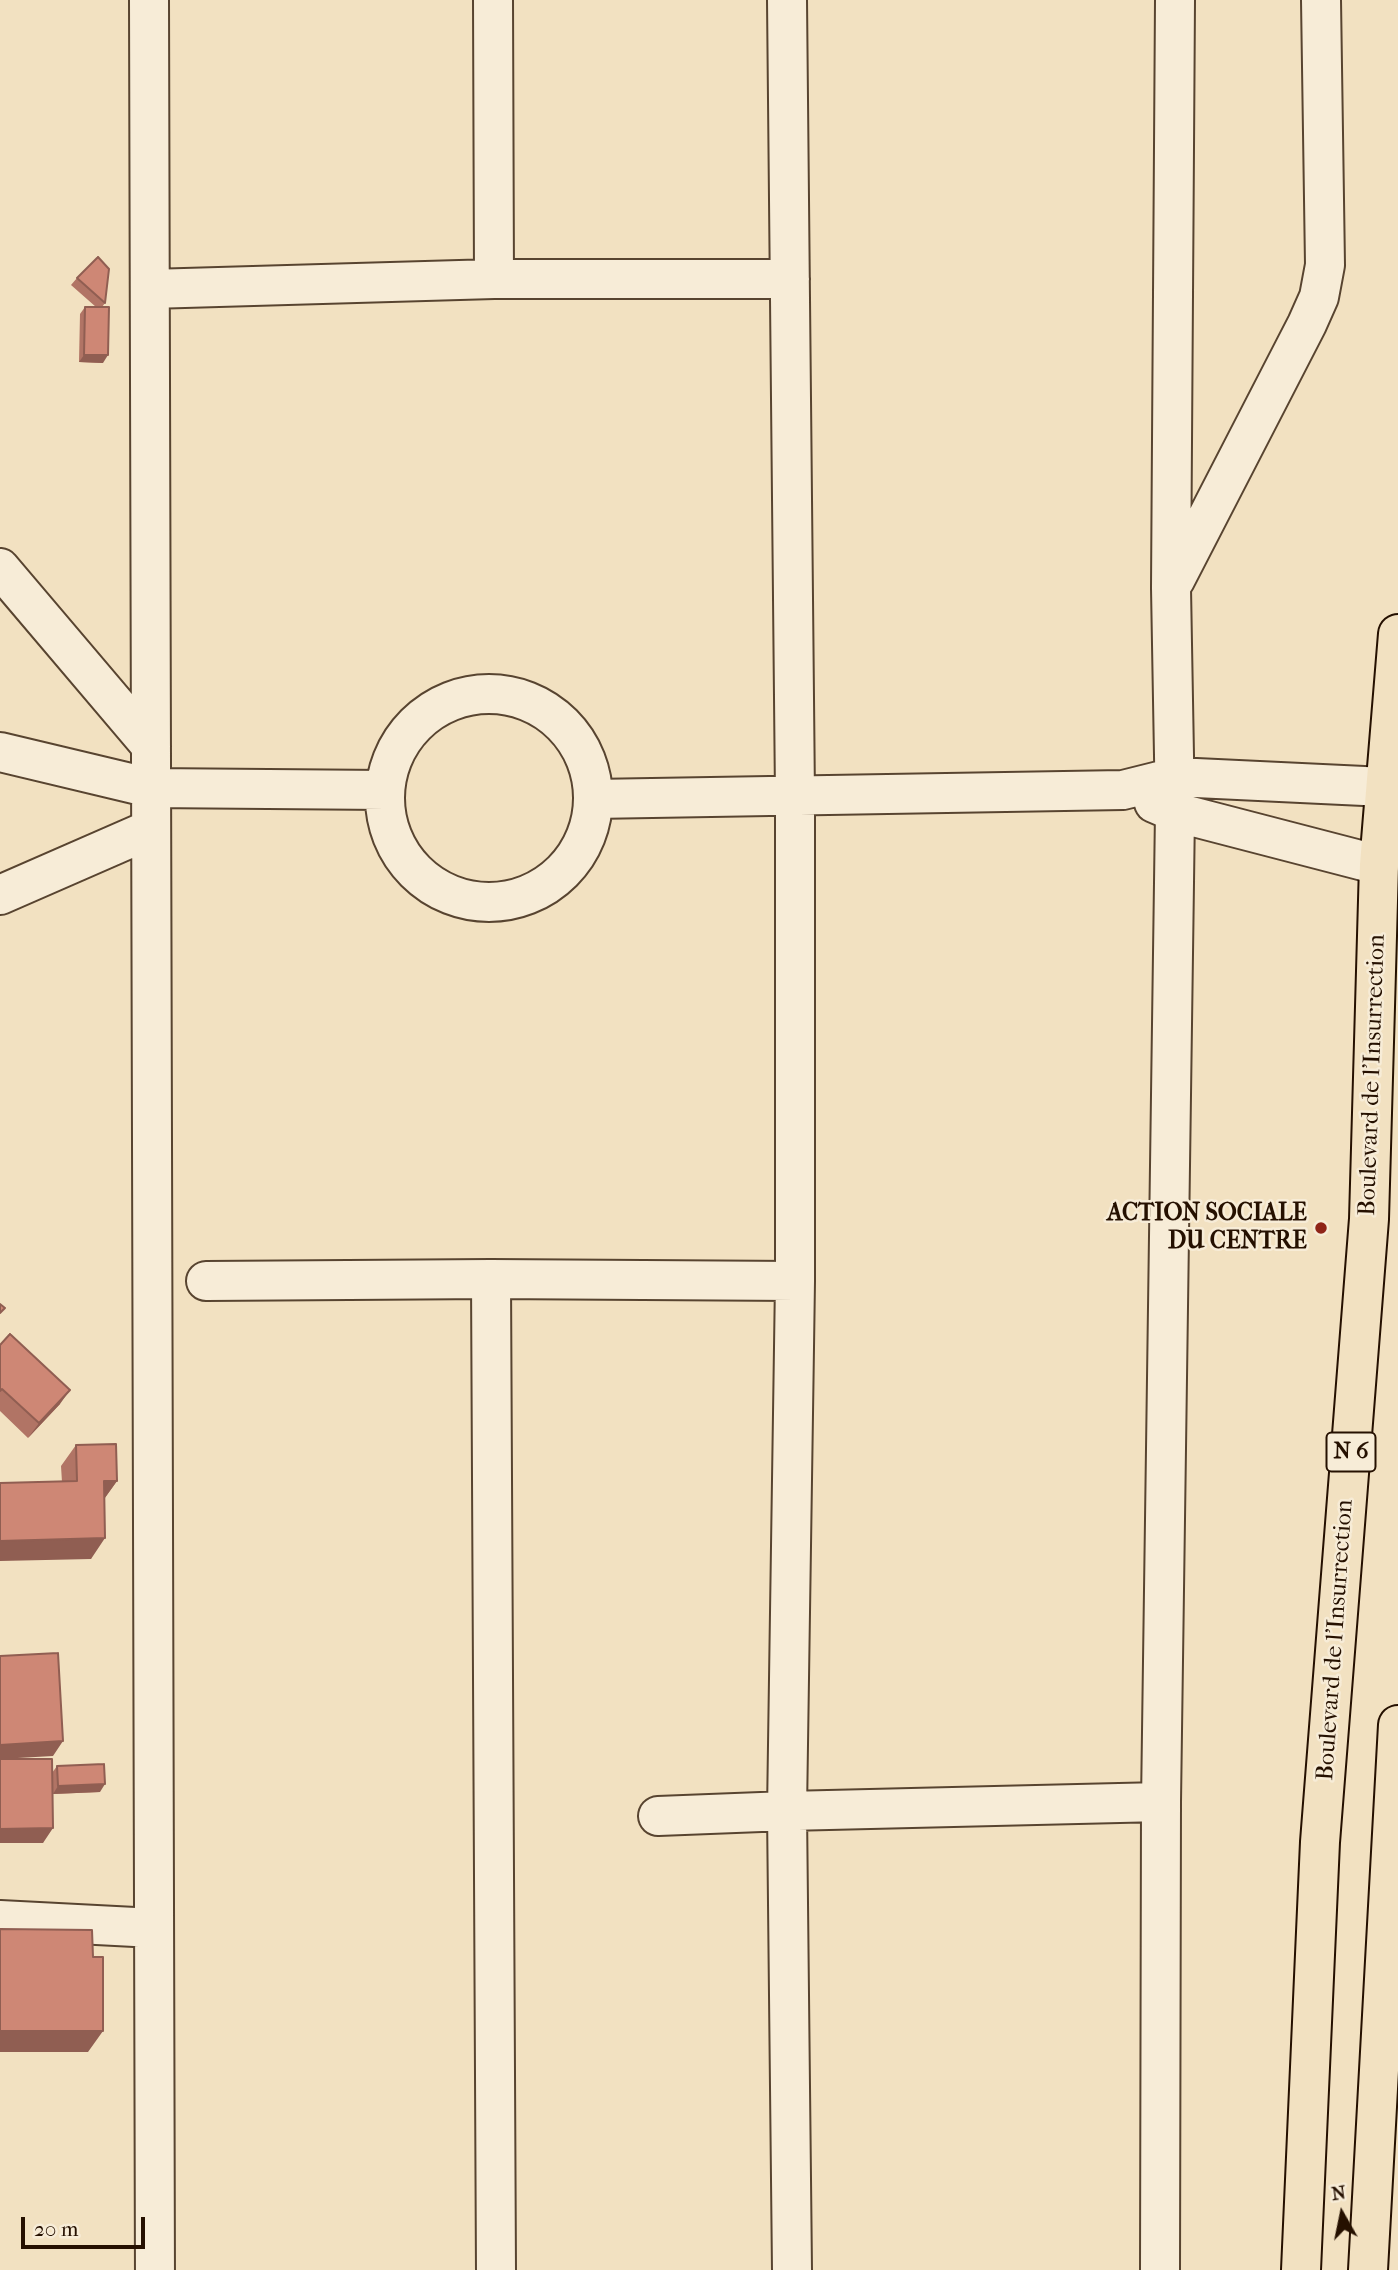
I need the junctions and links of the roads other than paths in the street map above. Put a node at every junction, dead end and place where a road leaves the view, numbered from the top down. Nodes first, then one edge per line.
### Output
1 (149, 0) edge
2 (493, 0) edge
3 (787, 0) edge
4 (1175, 0) edge
5 (1321, 0) edge
6 (494, 279) junction
7 (790, 279) junction
8 (150, 289) junction
9 (0, 568) edge
10 (1171, 588) junction
11 (1398, 634) edge
12 (151, 746) junction
13 (0, 752) edge
14 (1385, 787) junction
15 (151, 788) junction
16 (385, 790) junction
17 (1175, 795) junction
18 (794, 796) junction
19 (593, 799) junction
20 (152, 829) junction
21 (1379, 865) junction
22 (0, 895) edge
23 (491, 1279) junction
24 (795, 1281) junction
25 (206, 1282) dead end
26 (1398, 1726) edge
27 (1161, 1802) junction
28 (787, 1811) junction
29 (658, 1816) dead end
30 (1394, 1865) edge
31 (0, 1920) edge
32 (155, 1928) junction
33 (155, 2270) edge
34 (496, 2270) edge
35 (792, 2270) edge
36 (1160, 2270) edge
37 (1301, 2270) edge
38 (1367, 2270) edge

1 - 8 street
2 - 6 street
3 - 7 street
4 - 10 street
5 - 10 street
6 - 7 street
6 - 8 street
7 - 18 street
8 - 12 street
9 - 12 street
10 - 17 street
11 - 14 main road, Boulevard de l'Insurrection / N 6
12 - 15 street
13 - 15 street
14 - 17 street
14 - 21 main road, Boulevard de l'Insurrection / N 6
15 - 16 street
15 - 20 street
16 - 19 street
16 - 19 street
17 - 18 street
17 - 21 street
17 - 27 street
18 - 19 street
18 - 24 street
20 - 22 street
20 - 32 street
21 - 37 main road, Boulevard de l'Insurrection / N 6
23 - 24 street
23 - 25 street
23 - 34 street
24 - 28 street
26 - 30 main road
27 - 28 street
27 - 36 street
28 - 29 street
28 - 35 street
30 - 38 main road
31 - 32 street
32 - 33 street

